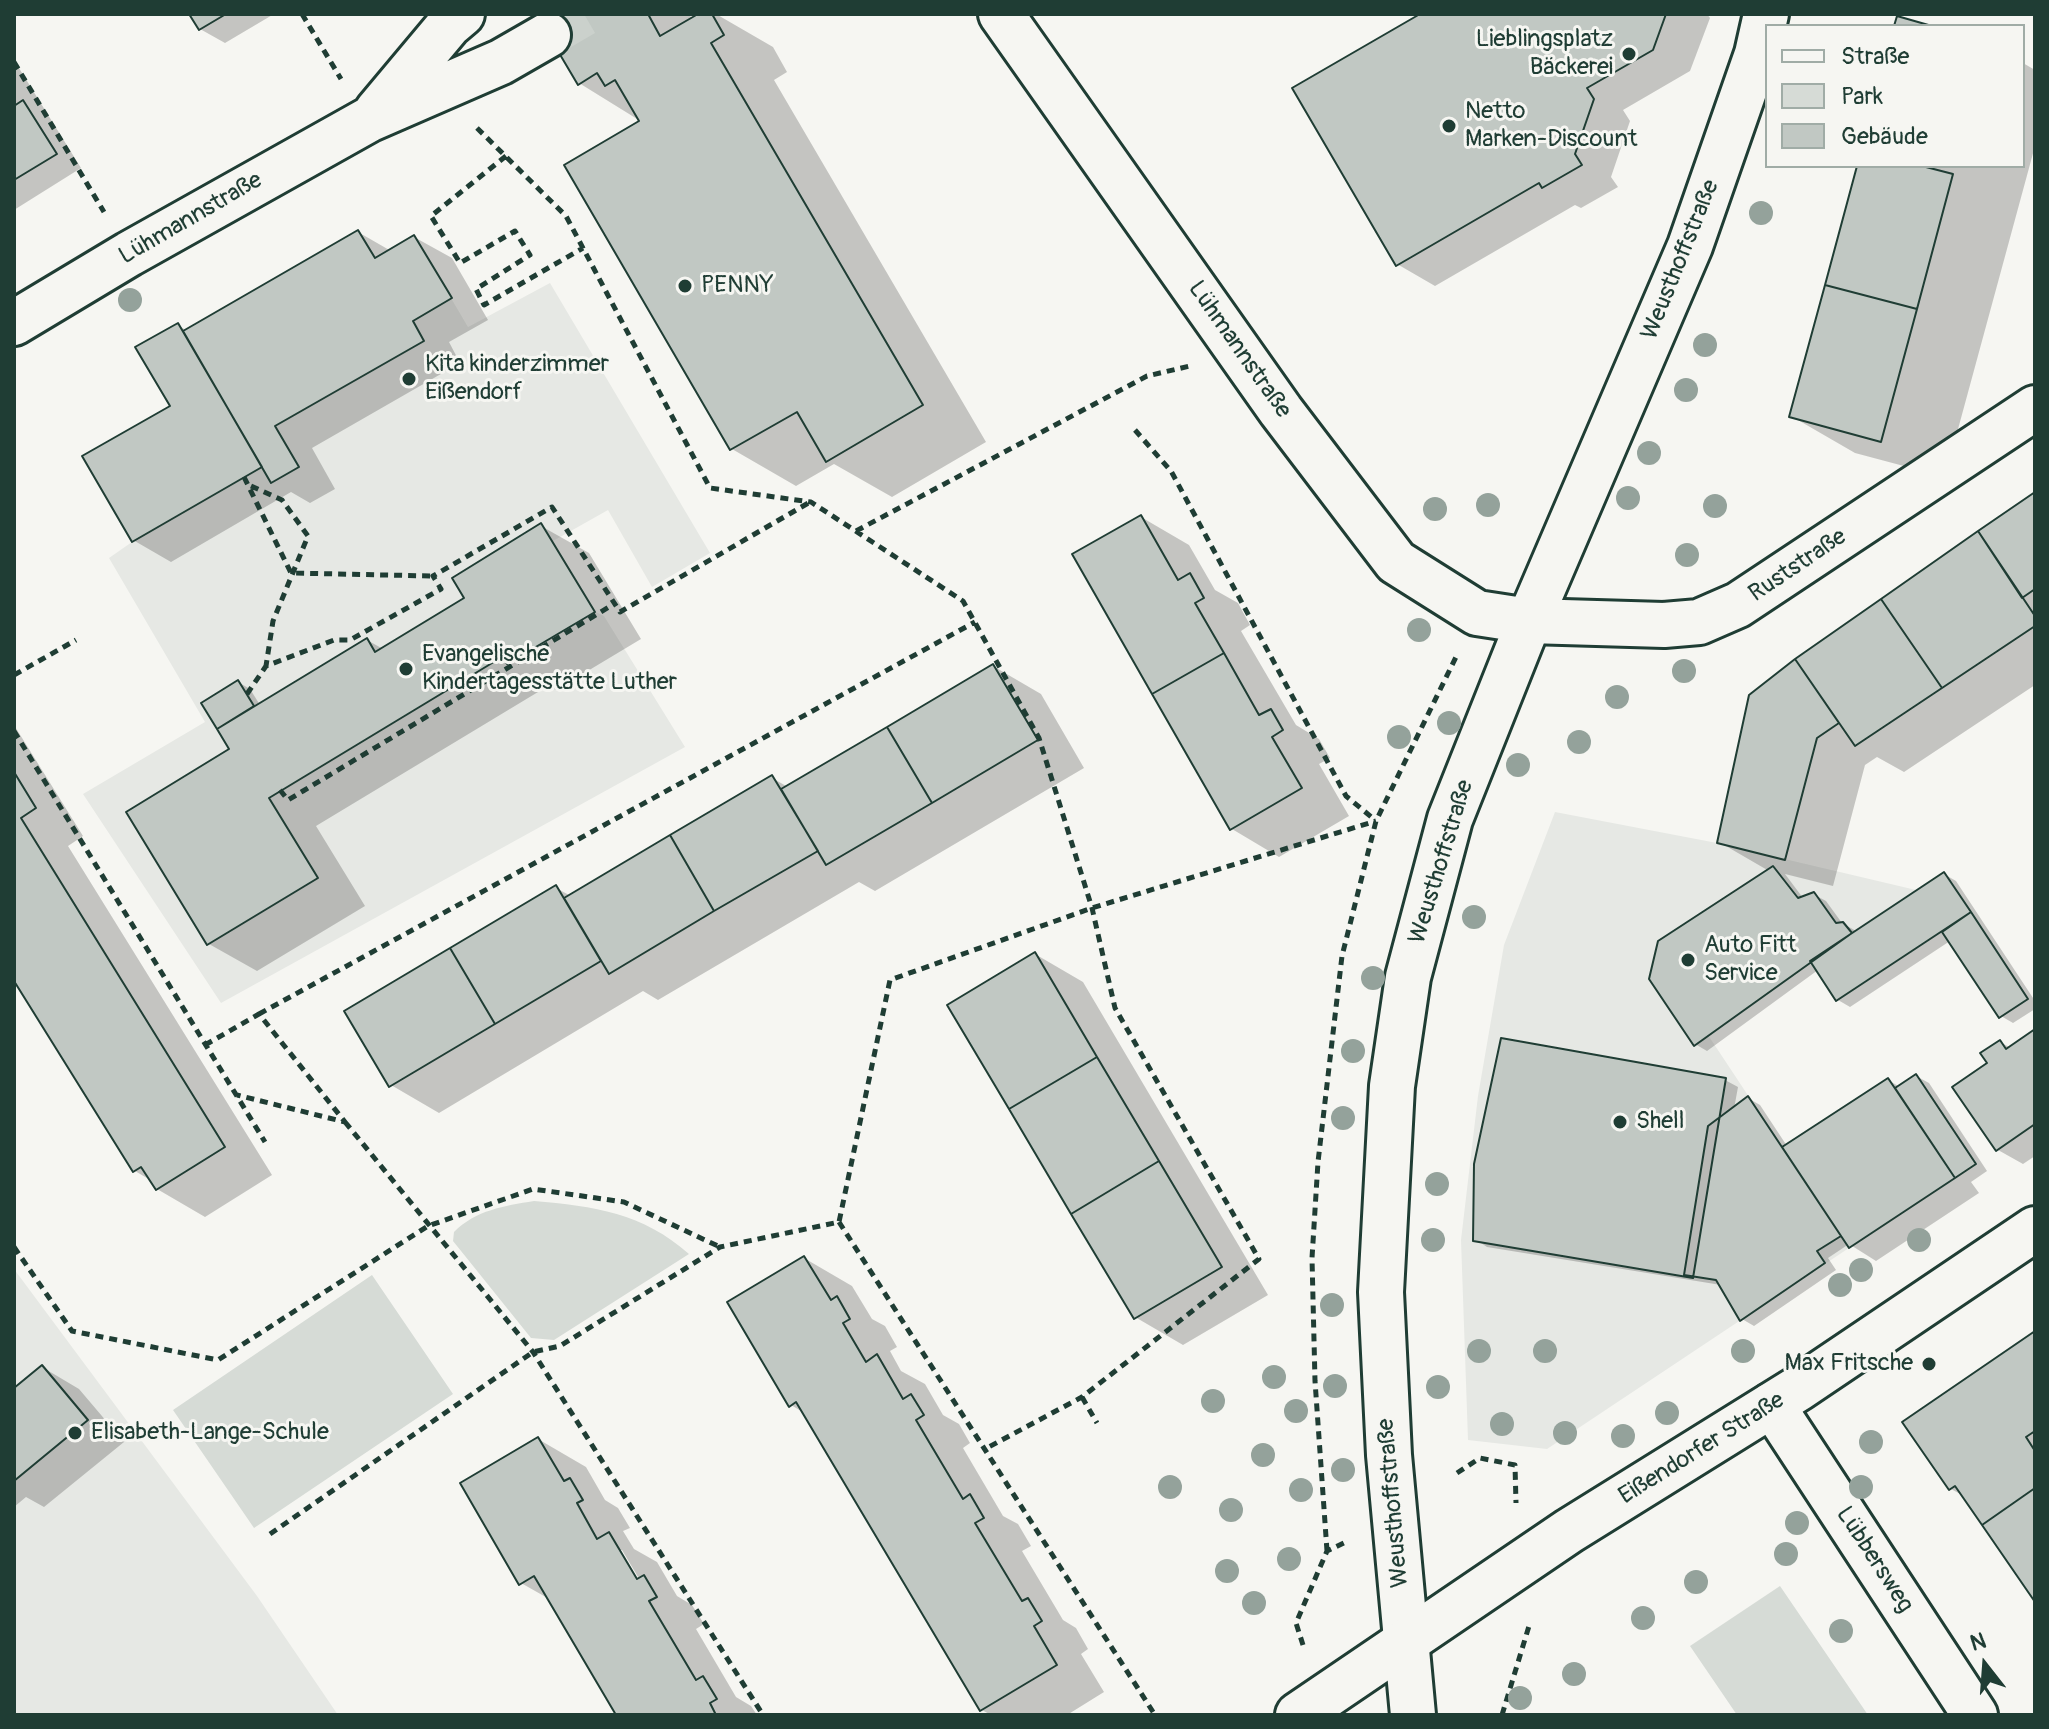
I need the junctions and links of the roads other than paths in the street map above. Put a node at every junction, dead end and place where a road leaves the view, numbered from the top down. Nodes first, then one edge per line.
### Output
1 (462, 14) edge
2 (1001, 14) edge
3 (1766, 14) edge
4 (548, 35) tunnel mouth
5 (370, 119) junction
6 (14, 323) edge
7 (2035, 408) edge
8 (1529, 621) junction
9 (2035, 1229) edge
10 (1772, 1405) junction
11 (1407, 1640) junction
12 (1298, 1715) edge
13 (1413, 1715) edge
14 (1975, 1715) edge

1 - 5 street, Lühmannstraße
2 - 8 street, Lühmannstraße
3 - 8 street, Weusthoffstraße
4 - 5 street, Lühmannstraße
5 - 6 street, Lühmannstraße
7 - 8 street, Ruststraße
8 - 11 street, Weusthoffstraße
9 - 10 street, Eißendorfer Straße
10 - 11 street, Eißendorfer Straße
10 - 14 street, Lübbersweg
11 - 12 street, Eißendorfer Straße
11 - 13 street, Weusthoffstraße

